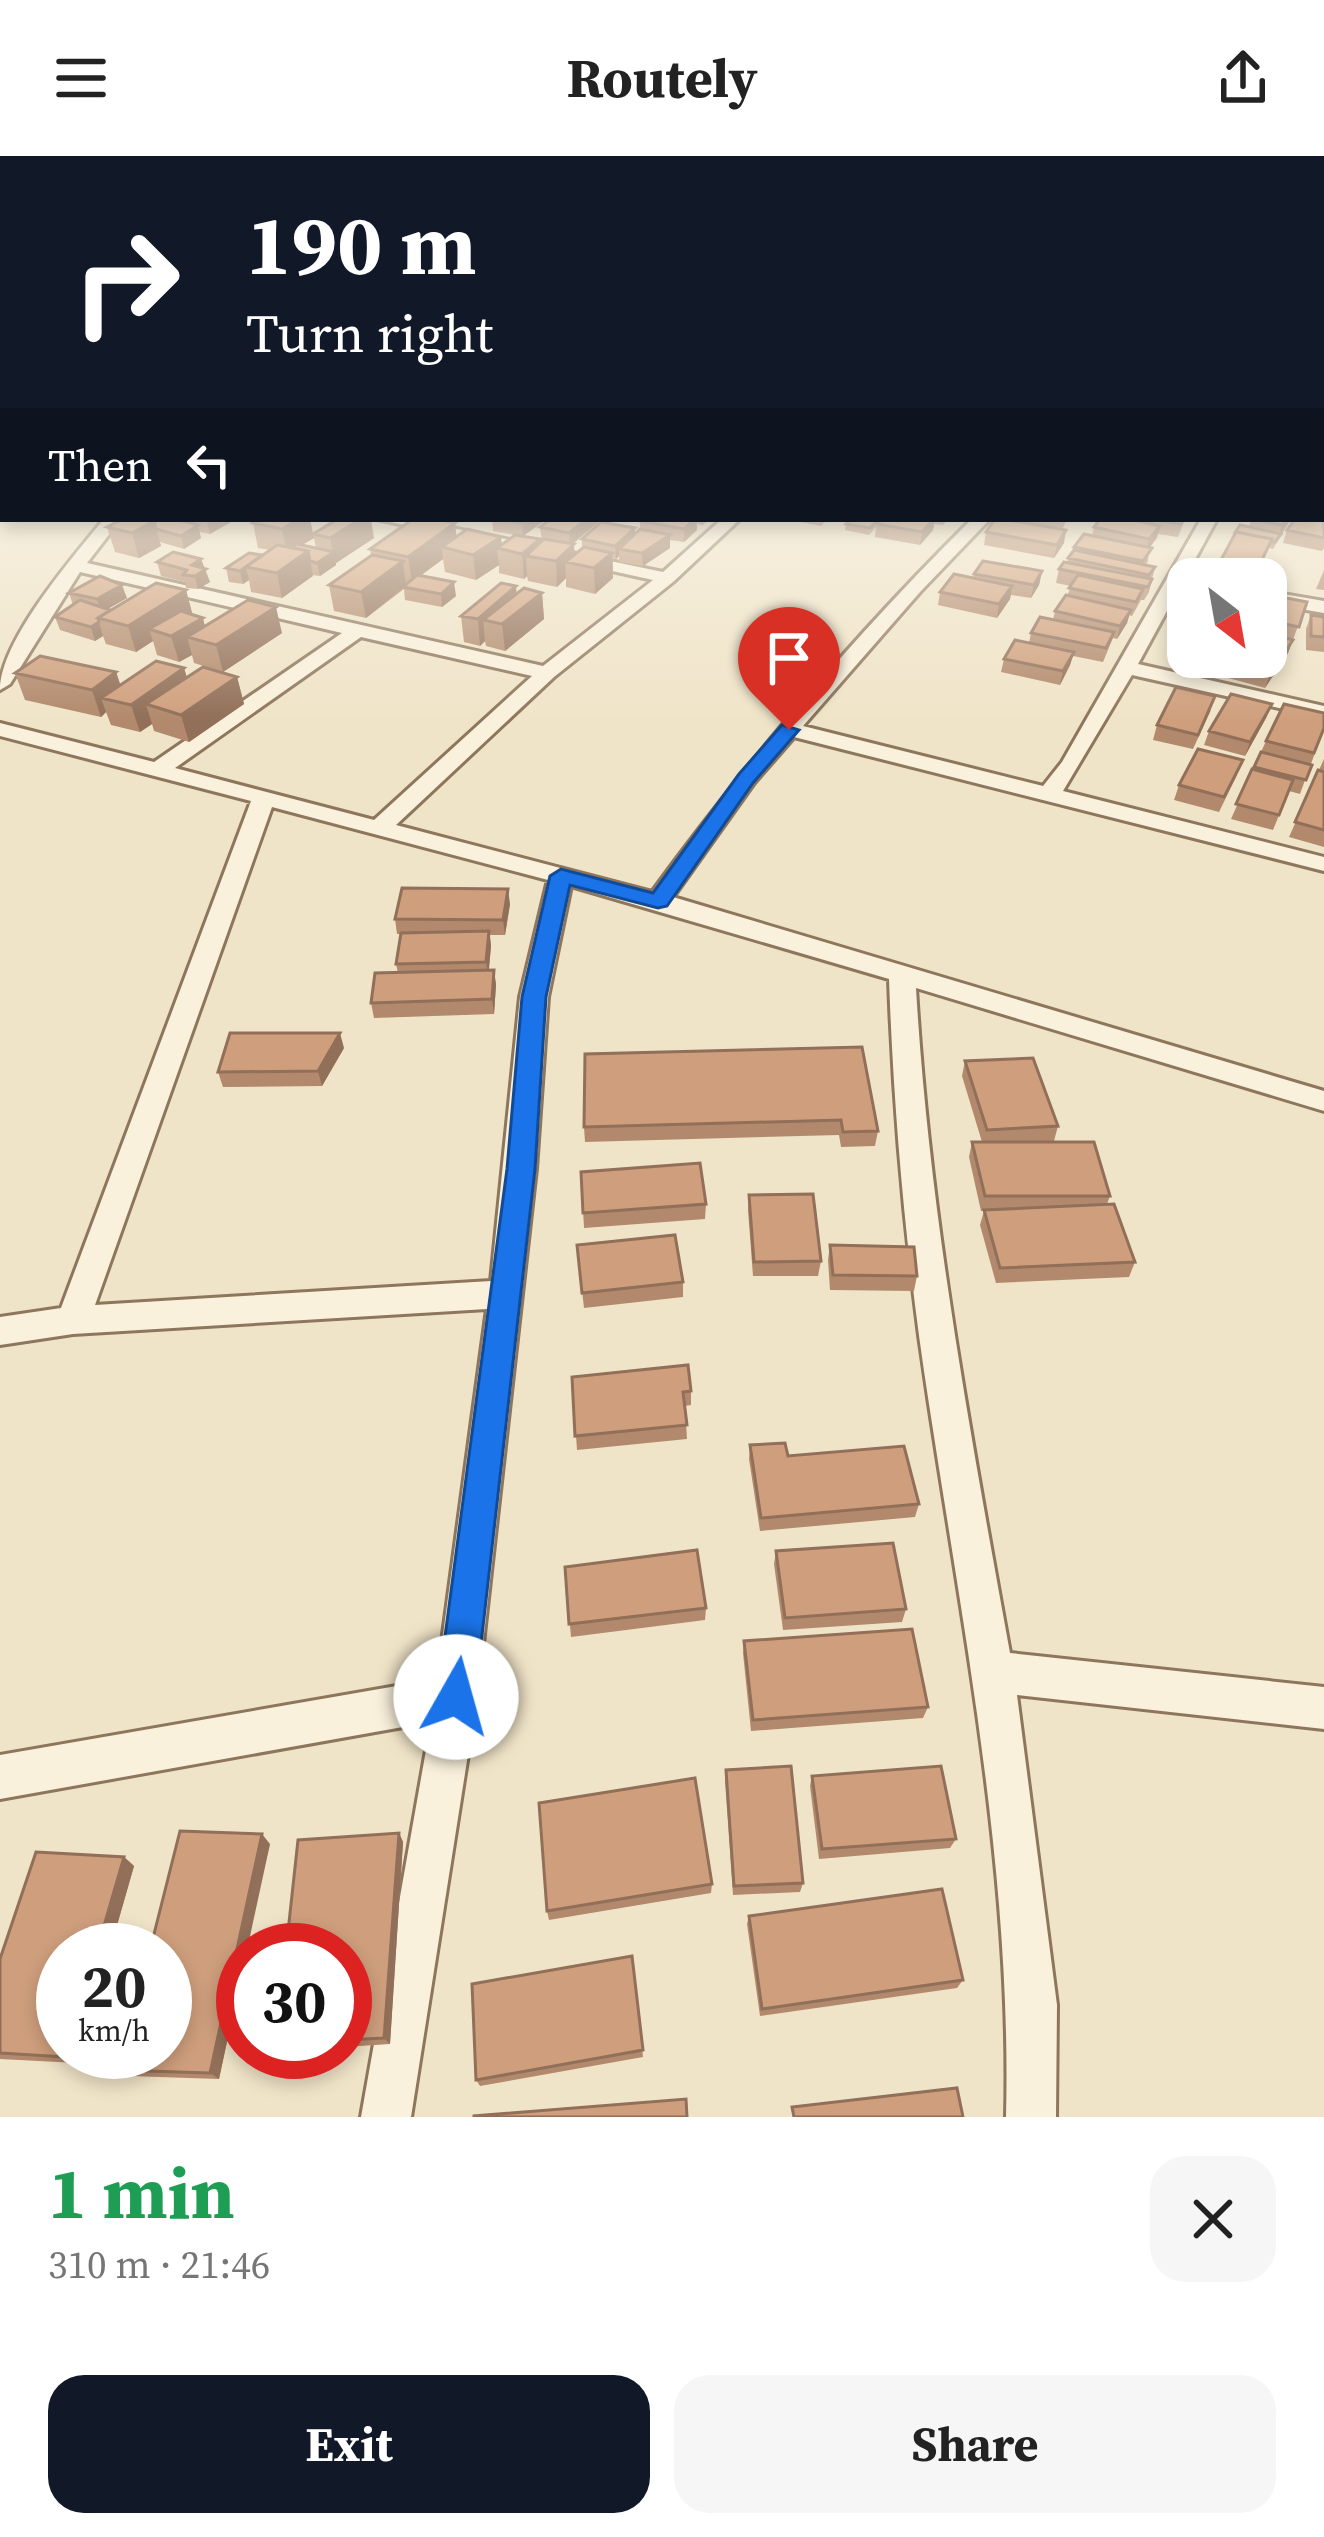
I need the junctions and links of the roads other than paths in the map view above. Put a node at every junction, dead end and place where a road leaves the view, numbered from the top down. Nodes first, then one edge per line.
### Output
1 (98, 538) edge
2 (476, 538) edge
3 (712, 538) edge
4 (963, 538) edge
5 (75, 566) junction
6 (667, 578) junction
7 (1287, 601) edge
8 (1167, 605) edge
9 (1324, 607) edge
10 (354, 633) junction
11 (1127, 668) junction
12 (547, 674) junction
13 (0, 684) edge
14 (1324, 712) edge
15 (789, 730) junction
16 (1, 731) edge
17 (156, 771) junction
18 (1050, 793) junction
19 (263, 799) junction
20 (380, 827) junction
21 (1324, 864) edge
22 (561, 876) junction
23 (658, 902) junction
24 (902, 974) junction
25 (1324, 1101) edge
26 (506, 1294) junction
27 (73, 1320) junction
28 (0, 1331) edge
29 (993, 1672) junction
30 (456, 1697) junction
31 (1324, 1708) edge
32 (0, 1777) edge
33 (386, 2117) edge
34 (1030, 2117) edge

1 - 5 street
2 - 6 street
3 - 6 street
4 - 15 street
5 - 10 street
5 - 13 street
6 - 12 street
7 - 9 street
8 - 11 street
10 - 12 street
10 - 17 street
11 - 14 street
11 - 18 street
12 - 20 street
15 - 18 street
15 - 23 street
16 - 17 street
17 - 19 street
18 - 21 street
19 - 20 street
19 - 27 street
20 - 22 street
22 - 23 street
22 - 26 street
23 - 24 street
24 - 25 street
24 - 29 street
26 - 27 street
26 - 30 street
27 - 28 street
29 - 31 street
29 - 34 street
30 - 32 street
30 - 33 street

